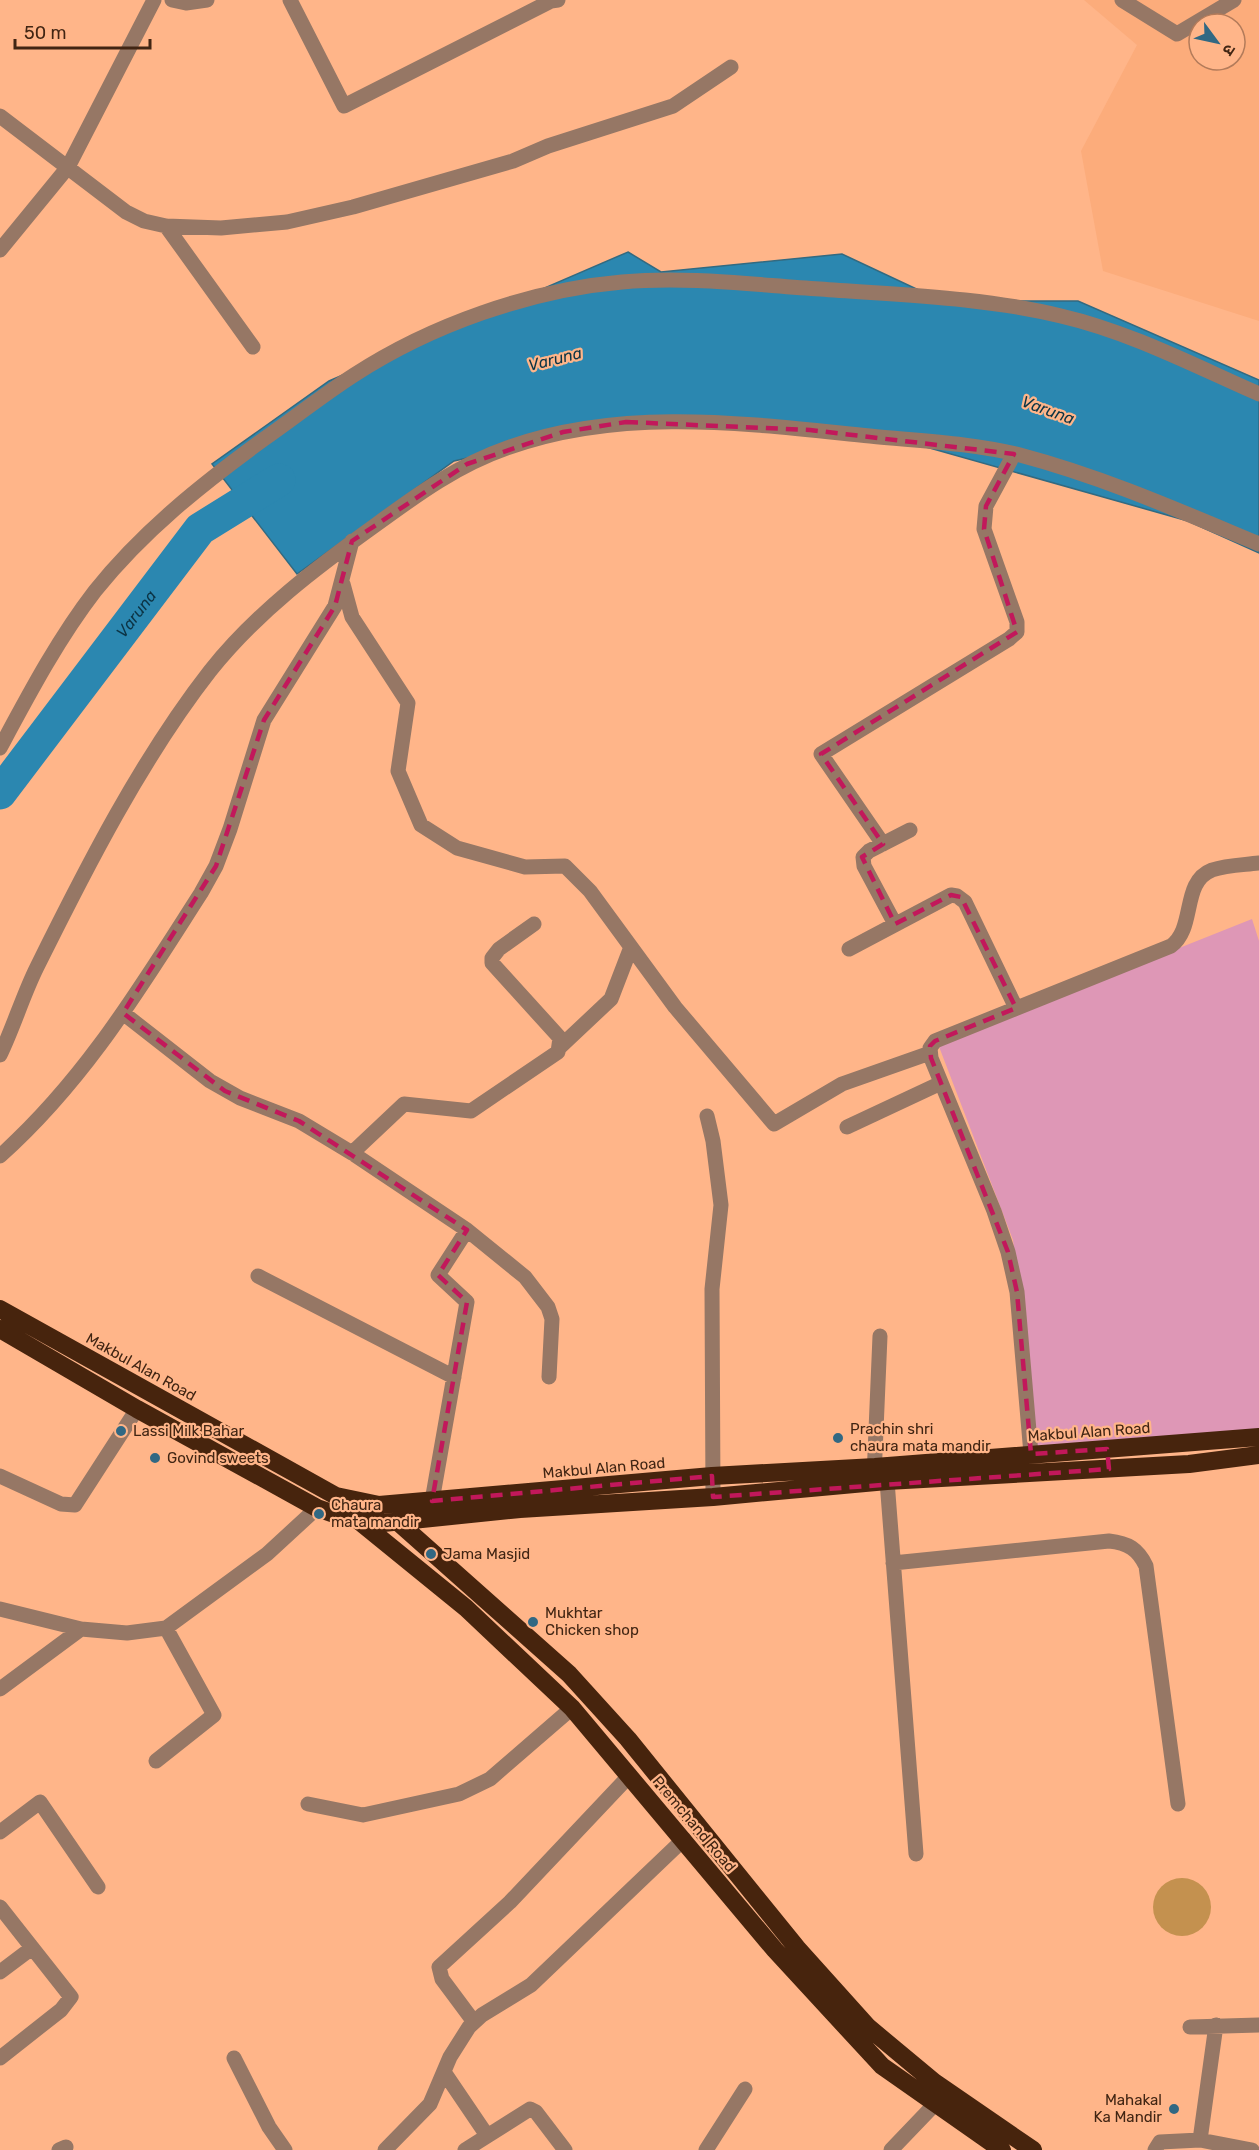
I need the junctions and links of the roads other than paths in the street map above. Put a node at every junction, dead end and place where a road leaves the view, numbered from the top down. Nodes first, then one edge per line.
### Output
1 (154, 0) edge
2 (172, 0) edge
3 (207, 0) edge
4 (290, 0) edge
5 (558, 0) edge
6 (1122, 0) edge
7 (1234, 0) edge
8 (731, 67) dead end
9 (0, 116) edge
10 (68, 167) junction
11 (166, 226) junction
12 (0, 250) edge
13 (253, 347) dead end
14 (1259, 394) edge
15 (1014, 454) junction
16 (352, 542) junction
17 (1259, 544) edge
18 (343, 584) junction
19 (0, 748) edge
20 (910, 830) dead end
21 (883, 844) junction
22 (1259, 863) edge
23 (534, 924) dead end
24 (896, 924) junction
25 (631, 947) junction
26 (849, 949) dead end
27 (1016, 1008) junction
28 (123, 1012) junction
29 (560, 1047) junction
30 (930, 1053) junction
31 (0, 1055) edge
32 (941, 1083) junction
33 (706, 1116) dead end
34 (848, 1126) dead end
35 (352, 1153) junction
36 (0, 1156) edge
37 (467, 1230) junction
38 (258, 1275) dead end
39 (0, 1309) edge
40 (0, 1329) edge
41 (880, 1336) dead end
42 (454, 1377) junction
43 (549, 1377) dead end
44 (137, 1409) junction
45 (1259, 1437) edge
46 (1107, 1449) junction
47 (1031, 1454) junction
48 (1259, 1455) edge
49 (1109, 1469) junction
50 (0, 1476) edge
51 (712, 1476) junction
52 (878, 1477) junction
53 (713, 1497) junction
54 (432, 1501) junction
55 (318, 1508) junction
56 (357, 1520) junction
57 (398, 1522) junction
58 (893, 1563) junction
59 (0, 1609) edge
60 (166, 1628) junction
61 (81, 1629) junction
62 (0, 1689) edge
63 (572, 1708) junction
64 (156, 1761) dead end
65 (630, 1775) junction
66 (308, 1804) dead end
67 (1178, 1804) dead end
68 (0, 1832) edge
69 (684, 1839) junction
70 (916, 1854) dead end
71 (98, 1887) dead end
72 (0, 1907) edge
73 (32, 1948) junction
74 (0, 1972) edge
75 (474, 2022) junction
76 (1216, 2025) junction
77 (1259, 2025) edge
78 (1190, 2027) dead end
79 (0, 2058) edge
80 (234, 2058) dead end
81 (444, 2072) junction
82 (745, 2089) dead end
83 (935, 2104) junction
84 (486, 2134) junction
85 (1200, 2140) junction
86 (285, 2150) edge
87 (385, 2150) edge
88 (465, 2150) edge
89 (565, 2150) edge
90 (706, 2150) edge
91 (891, 2150) edge
92 (1002, 2150) edge
93 (1034, 2150) edge
94 (1155, 2150) edge
95 (1252, 2150) edge

1 - 10 street
2 - 3 street
4 - 5 street
6 - 7 street
8 - 11 street
9 - 10 street
10 - 11 street
10 - 12 street
11 - 13 street
14 - 19 street
15 - 16 street
15 - 17 street
15 - 21 street
16 - 18 street
16 - 31 street
18 - 25 street
18 - 28 street
20 - 21 street
21 - 24 street
22 - 27 street
23 - 29 street
24 - 26 street
24 - 27 street
25 - 29 street
25 - 30 street
27 - 30 street
28 - 35 street
28 - 36 street
29 - 35 street
30 - 32 street
32 - 34 street
32 - 47 street
33 - 51 street
35 - 37 street
37 - 42 street
37 - 43 street
38 - 42 street
39 - 54 highway, Makbul Alan Road
40 - 44 highway, Makbul Alan Road
41 - 52 street
42 - 54 street
44 - 50 street
44 - 55 highway, Makbul Alan Road
45 - 46 highway, Makbul Alan Road
46 - 47 highway, Makbul Alan Road
46 - 49 highway
47 - 52 highway, Makbul Alan Road
48 - 49 highway, Makbul Alan Road
49 - 52 highway, Makbul Alan Road
51 - 52 highway, Makbul Alan Road
51 - 53 street
51 - 54 highway, Makbul Alan Road
52 - 53 highway, Makbul Alan Road
52 - 58 street
53 - 57 highway, Makbul Alan Road
55 - 56 highway, Makbul Alan Road
55 - 60 street
56 - 57 highway, Makbul Alan Road
56 - 63 highway, Premchand Road
57 - 93 highway, Premchand Road
58 - 67 street
58 - 70 street
59 - 61 street
60 - 61 street
60 - 64 street
61 - 62 street
63 - 65 highway, Premchand Road
63 - 66 street
65 - 69 highway, Premchand Road
65 - 75 street
68 - 71 street
69 - 75 street
69 - 83 highway, Premchand Road
72 - 73 street
73 - 74 street
73 - 79 street
75 - 81 street
76 - 77 street
76 - 78 street
76 - 85 street
80 - 86 street
81 - 84 street
81 - 87 street
82 - 90 street
83 - 91 street
83 - 92 highway, Premchand Road
84 - 88 street
84 - 89 street
85 - 94 street
85 - 95 street

